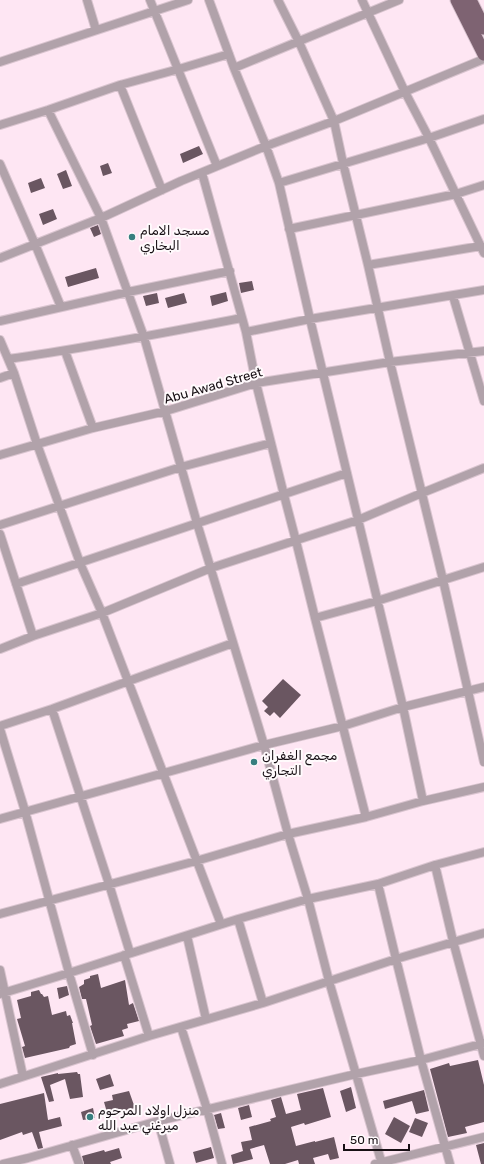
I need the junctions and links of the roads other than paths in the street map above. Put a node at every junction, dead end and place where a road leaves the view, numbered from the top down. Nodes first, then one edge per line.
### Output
1 (87, 0) edge
2 (150, 0) edge
3 (188, 0) edge
4 (208, 0) edge
5 (278, 0) edge
6 (362, 0) edge
7 (399, 0) edge
8 (457, 0) edge
9 (470, 0) edge
10 (154, 10) junction
11 (369, 13) junction
12 (484, 27) edge
13 (96, 30) junction
14 (299, 42) junction
15 (229, 54) junction
16 (484, 54) edge
17 (484, 59) edge
18 (0, 62) edge
19 (234, 68) junction
20 (179, 69) junction
21 (120, 85) junction
22 (406, 92) junction
23 (48, 110) junction
24 (484, 119) edge
25 (334, 121) junction
26 (0, 125) edge
27 (429, 138) junction
28 (266, 146) junction
29 (343, 163) junction
30 (0, 164) edge
31 (216, 166) junction
32 (202, 173) junction
33 (278, 184) junction
34 (484, 185) edge
35 (162, 190) junction
36 (456, 194) junction
37 (356, 214) junction
38 (101, 218) junction
39 (289, 229) junction
40 (36, 244) junction
41 (482, 249) edge
42 (0, 258) edge
43 (368, 265) junction
44 (230, 271) junction
45 (484, 290) edge
46 (128, 292) junction
47 (453, 296) junction
48 (61, 307) junction
49 (377, 308) junction
50 (242, 318) junction
51 (310, 319) junction
52 (0, 321) edge
53 (246, 332) junction
54 (144, 337) junction
55 (0, 340) edge
56 (65, 351) junction
57 (484, 351) edge
58 (470, 352) junction
59 (8, 359) junction
60 (390, 362) junction
61 (323, 372) junction
62 (14, 373) junction
63 (0, 378) edge
64 (256, 383) junction
65 (484, 401) edge
66 (166, 411) junction
67 (93, 428) junction
68 (271, 443) junction
69 (37, 444) junction
70 (0, 455) edge
71 (182, 467) junction
72 (484, 468) edge
73 (347, 473) junction
74 (422, 493) junction
75 (284, 495) junction
76 (59, 506) junction
77 (358, 520) junction
78 (197, 523) junction
79 (0, 525) edge
80 (0, 534) edge
81 (296, 541) junction
82 (80, 563) junction
83 (484, 567) edge
84 (211, 568) junction
85 (443, 580) junction
86 (16, 584) junction
87 (377, 601) junction
88 (102, 613) junction
89 (315, 618) junction
90 (33, 636) junction
91 (233, 643) junction
92 (0, 649) edge
93 (128, 681) junction
94 (484, 687) edge
95 (468, 691) junction
96 (403, 707) junction
97 (52, 709) junction
98 (0, 726) edge
99 (342, 726) junction
100 (0, 729) edge
101 (264, 745) junction
102 (484, 762) edge
103 (164, 773) junction
104 (484, 787) edge
105 (80, 797) junction
106 (423, 801) junction
107 (25, 811) junction
108 (366, 817) junction
109 (0, 819) edge
110 (288, 834) junction
111 (484, 852) edge
112 (196, 861) junction
113 (435, 865) junction
114 (109, 884) junction
115 (378, 884) junction
116 (308, 899) junction
117 (49, 900) junction
118 (0, 914) edge
119 (238, 919) junction
120 (221, 924) junction
121 (484, 932) edge
122 (187, 936) junction
123 (453, 941) junction
124 (127, 954) junction
125 (396, 959) junction
126 (0, 970) edge
127 (69, 973) junction
128 (330, 981) junction
129 (2, 993) edge
130 (263, 1003) junction
131 (206, 1019) junction
132 (181, 1027) junction
133 (149, 1036) junction
134 (482, 1043) edge
135 (93, 1055) junction
136 (484, 1056) edge
137 (421, 1060) junction
138 (356, 1074) junction
139 (24, 1076) junction
140 (0, 1084) edge
141 (206, 1109) junction
142 (158, 1121) junction
143 (484, 1137) edge
144 (72, 1146) junction
145 (445, 1146) junction
146 (29, 1161) edge
147 (3, 1164) edge
148 (79, 1164) edge
149 (170, 1164) edge
150 (222, 1164) edge
151 (379, 1164) edge
152 (450, 1164) edge

1 - 13 street
2 - 10 street
3 - 10 street
4 - 15 street
5 - 14 street
6 - 11 street
7 - 11 street
8 - 16 main road
9 - 12 main road
10 - 13 street
10 - 20 street
11 - 14 street
11 - 22 street
13 - 18 street
14 - 19 street
14 - 25 street
15 - 19 street
15 - 20 street
17 - 22 street
19 - 28 street
20 - 21 street
20 - 31 street
21 - 23 street
21 - 35 street
22 - 25 street
22 - 27 street
23 - 26 street
23 - 38 street
24 - 27 street
25 - 28 street
25 - 29 street
27 - 29 street
27 - 36 street
28 - 31 street
28 - 33 street
29 - 33 street
29 - 37 street
30 - 40 street
31 - 32 street
32 - 35 street
32 - 44 street
33 - 39 street
34 - 36 street
35 - 38 street
36 - 37 street
36 - 41 street
37 - 39 street
37 - 43 street
38 - 40 street
38 - 46 street
39 - 51 street
40 - 42 street
40 - 48 street
41 - 43 street
43 - 49 street
44 - 46 street
44 - 50 street
45 - 47 street
46 - 48 street
46 - 54 street
47 - 49 street
47 - 58 street
48 - 52 street
49 - 51 street
49 - 60 street
50 - 53 street
50 - 54 street
51 - 53 street
51 - 61 street
53 - 64 street
54 - 56 street
54 - 66 street
55 - 59 street
56 - 59 street
56 - 67 street
57 - 58 street, Abu Awad Street
58 - 60 street, Abu Awad Street
58 - 65 street
59 - 62 street
60 - 61 street, Abu Awad Street
60 - 74 street
61 - 64 street, Abu Awad Street
61 - 73 street
62 - 63 street
62 - 69 street
64 - 66 street, Abu Awad Street
64 - 68 street
66 - 67 street, Abu Awad Street
66 - 71 street
67 - 69 street, Abu Awad Street
68 - 71 street
68 - 75 street
69 - 70 street, Abu Awad Street
69 - 76 street
71 - 76 street
71 - 78 street
72 - 74 street
73 - 75 street
73 - 77 street
74 - 77 street
74 - 85 street
75 - 78 street
75 - 81 street
76 - 79 street
76 - 82 street
77 - 81 street
77 - 87 street
78 - 82 street
78 - 84 street
80 - 86 street
81 - 84 street
81 - 89 street
82 - 86 street
82 - 88 street
83 - 85 street
84 - 88 street
84 - 91 street
85 - 87 street
85 - 95 street
86 - 90 street
87 - 89 street
87 - 96 street
88 - 90 street
88 - 93 street
89 - 99 street
90 - 92 street
91 - 93 street
91 - 101 street
93 - 97 street
93 - 103 street
94 - 95 street
95 - 96 street
95 - 102 street
96 - 99 street
96 - 106 street
97 - 98 street
97 - 105 street
99 - 101 street
99 - 108 street
100 - 107 street
101 - 103 street
101 - 110 street
103 - 105 street
103 - 112 street
104 - 106 street
105 - 107 street
105 - 114 street
106 - 108 street
107 - 109 street
107 - 117 street
108 - 110 street
110 - 112 street
110 - 116 street
111 - 113 street
112 - 114 street
112 - 120 street
113 - 115 street
113 - 123 street
114 - 117 street
114 - 124 street
115 - 116 street
115 - 125 street
116 - 119 street
116 - 128 street
117 - 118 street
117 - 127 street
119 - 120 street
119 - 130 street
120 - 122 street
121 - 123 street
122 - 124 street
122 - 131 street
123 - 125 street
123 - 134 street
124 - 127 street
124 - 133 street
125 - 128 street
125 - 137 street
126 - 129 street
127 - 129 street
127 - 135 street
128 - 130 street
128 - 138 street
129 - 139 street
130 - 131 street
131 - 132 street
132 - 133 street
132 - 141 street
133 - 135 street
134 - 136 street
134 - 137 street
135 - 139 street
137 - 138 street
137 - 145 street
138 - 141 street
138 - 151 street
139 - 140 street
141 - 142 street
141 - 150 street
142 - 144 street
142 - 149 street
143 - 145 street
144 - 146 street
144 - 148 street
145 - 151 street
145 - 152 street
146 - 147 street

